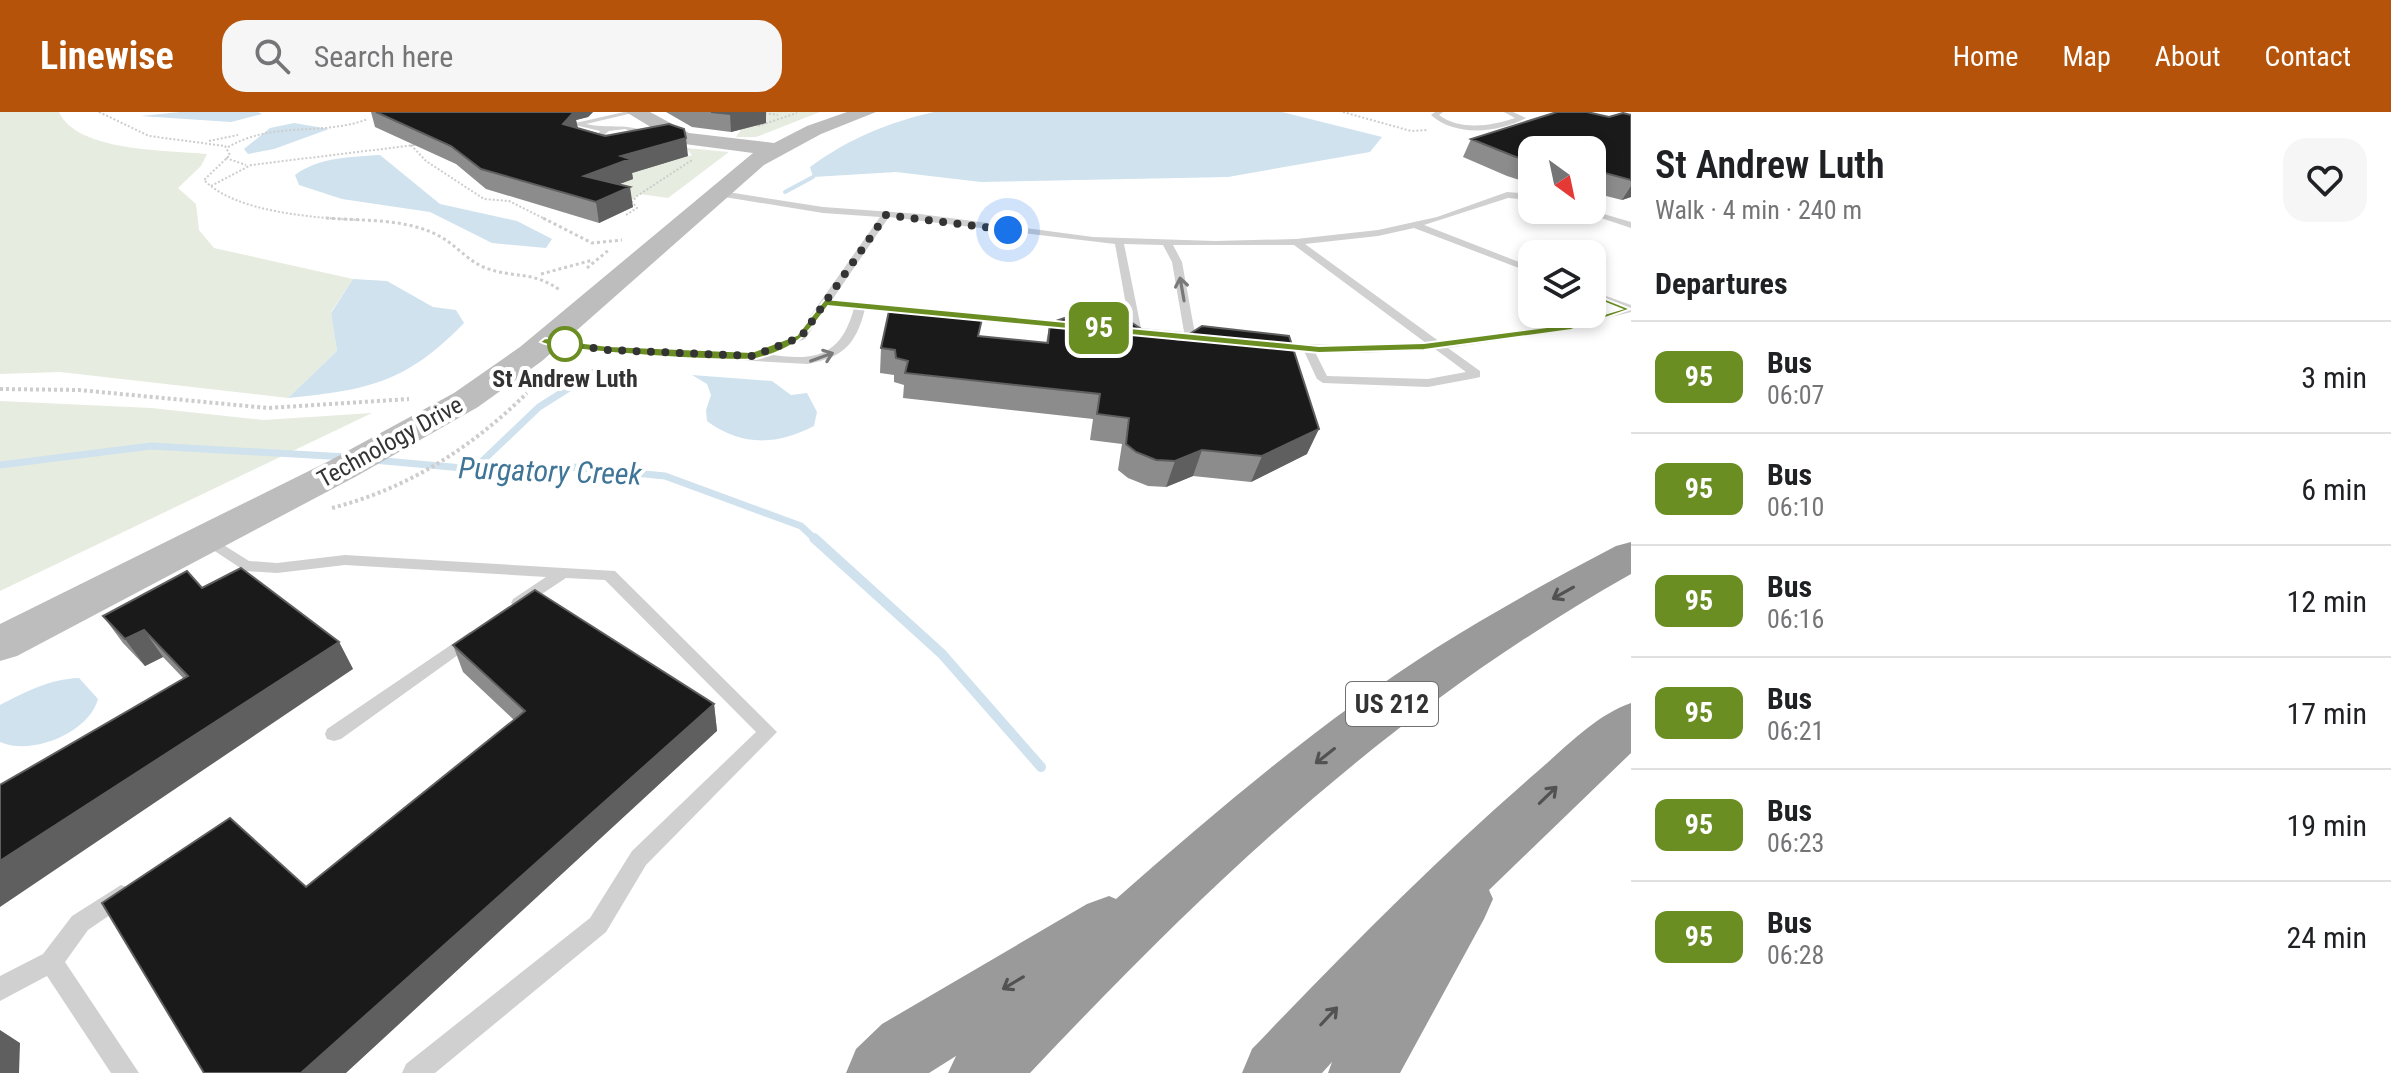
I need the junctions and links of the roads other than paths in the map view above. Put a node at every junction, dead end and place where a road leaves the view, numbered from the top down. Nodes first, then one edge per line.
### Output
1 (866, 112) edge
2 (1440, 112) edge
3 (1507, 112) edge
4 (1522, 118) junction
5 (1537, 118) edge
6 (640, 119) edge
7 (605, 130) junction
8 (774, 149) junction
9 (715, 193) junction
10 (1518, 196) edge
11 (886, 215) junction
12 (1606, 218) edge
13 (1415, 225) junction
14 (1631, 225) edge
15 (1119, 241) junction
16 (1296, 242) junction
17 (1167, 244) junction
18 (1518, 265) edge
19 (1606, 299) edge
20 (825, 302) junction
21 (860, 306) junction
22 (1631, 309) edge
23 (1091, 327) edge
24 (1106, 328) edge
25 (1136, 331) junction
26 (1190, 336) junction
27 (1220, 339) edge
28 (545, 342) junction
29 (1264, 344) edge
30 (1436, 345) junction
31 (1308, 348) junction
32 (753, 356) junction
33 (206, 539) junction
34 (1631, 556) edge
35 (563, 572) junction
36 (0, 644) edge
37 (1631, 723) edge
38 (334, 734) dead end
39 (1492, 849) junction
40 (141, 881) edge
41 (1176, 884) junction
42 (51, 962) junction
43 (0, 989) edge
44 (126, 1073) edge
45 (415, 1073) edge
46 (880, 1073) edge
47 (983, 1073) edge
48 (1276, 1073) edge
49 (1362, 1073) edge

1 - 8 street, Technology Drive
2 - 4 lane
3 - 4 lane
4 - 5 lane
6 - 7 lane
6 - 7 lane
6 - 7 lane
6 - 8 street
8 - 9 street, Technology Drive
9 - 11 lane
9 - 28 street, Technology Drive
10 - 13 lane
11 - 15 lane
11 - 20 lane
12 - 14 lane
13 - 16 lane
13 - 18 lane
15 - 17 lane
15 - 25 lane
16 - 17 lane
16 - 30 lane
26 -> 17 lane
19 - 22 lane
20 - 21 lane
20 - 32 lane
21 - 23 lane
32 -> 21 lane
22 - 30 lane
24 - 25 lane
25 - 26 lane
26 - 27 lane
28 - 32 lane
28 - 33 street, Technology Drive
29 - 31 lane
30 - 31 lane
30 - 31 lane
33 - 35 lane
33 - 36 street, Technology Drive
34 -> 41 highway, US 212
35 - 38 lane
35 - 45 lane
39 -> 37 highway
48 -> 39 highway
39 - 49 highway
40 - 42 lane
41 -> 46 highway
41 - 47 highway, US 212
42 - 43 lane
42 - 44 lane

